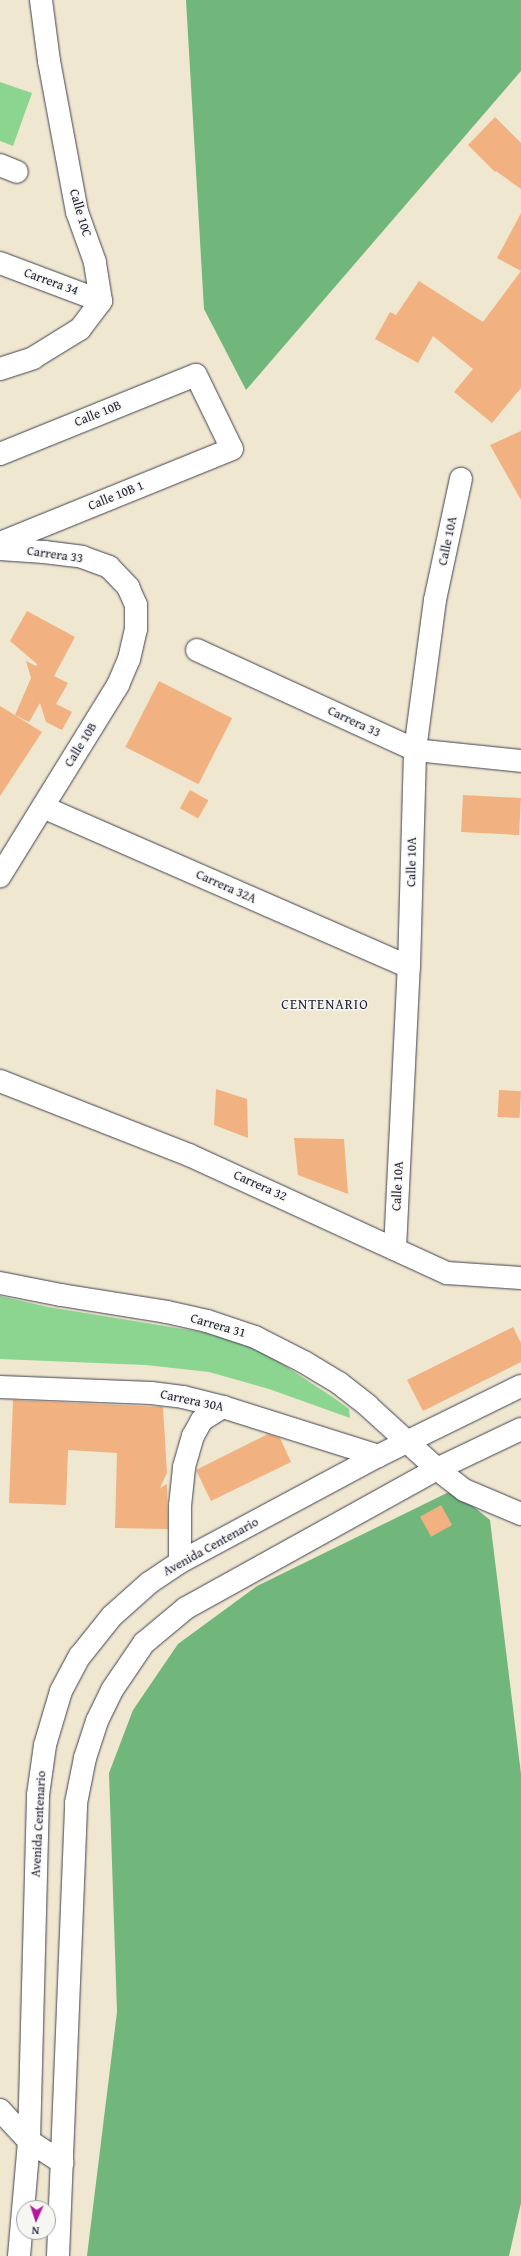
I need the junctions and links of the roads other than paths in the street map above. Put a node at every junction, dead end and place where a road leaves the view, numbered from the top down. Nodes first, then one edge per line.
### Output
1 (41, 0) edge
2 (0, 263) edge
3 (101, 301) junction
4 (1, 368) edge
5 (196, 375) joint
6 (0, 454) edge
7 (461, 479) dead end
8 (0, 543) edge
9 (0, 549) edge
10 (136, 605) joint
11 (197, 650) dead end
12 (415, 750) junction
13 (521, 761) edge
14 (43, 808) junction
15 (0, 876) edge
16 (409, 967) junction
17 (0, 1082) edge
18 (395, 1249) junction
19 (521, 1278) edge
20 (0, 1283) edge
21 (521, 1386) edge
22 (0, 1387) edge
23 (223, 1407) junction
24 (521, 1429) edge
25 (406, 1442) junction
26 (378, 1456) junction
27 (437, 1469) junction
28 (521, 1514) edge
29 (180, 1562) junction
30 (0, 2110) edge
31 (28, 2142) junction
32 (63, 2162) junction
33 (19, 2256) edge
34 (58, 2256) edge

1 - 3 street, Calle 10C
2 - 3 street, Carrera 34
3 - 4 street
5 - 6 street, Calle 10B
5 - 8 street, Calle 10B 1
7 - 12 street, Calle 10A
9 - 10 street, Carrera 33
10 - 14 street, Calle 10B
11 - 12 street, Carrera 33
12 - 13 street, Carrera 33
12 - 16 street, Calle 10A
14 - 15 street, Calle 10B
14 - 16 street, Carrera 32A
16 - 18 street, Calle 10A
17 - 18 street, Carrera 32
18 - 19 street, Carrera 32
20 - 25 street, Carrera 31
21 - 25 street, Avenida Centenario
22 - 23 street, Carrera 30A
23 - 26 street, Carrera 30A
23 - 29 street
24 - 27 street
25 - 26 street, Avenida Centenario
25 - 27 street
26 - 29 street, Avenida Centenario
27 - 28 street
27 - 32 street
29 - 31 street, Avenida Centenario
30 - 31 street
31 - 32 street
31 - 33 street, Avenida Centenario
32 - 34 street

